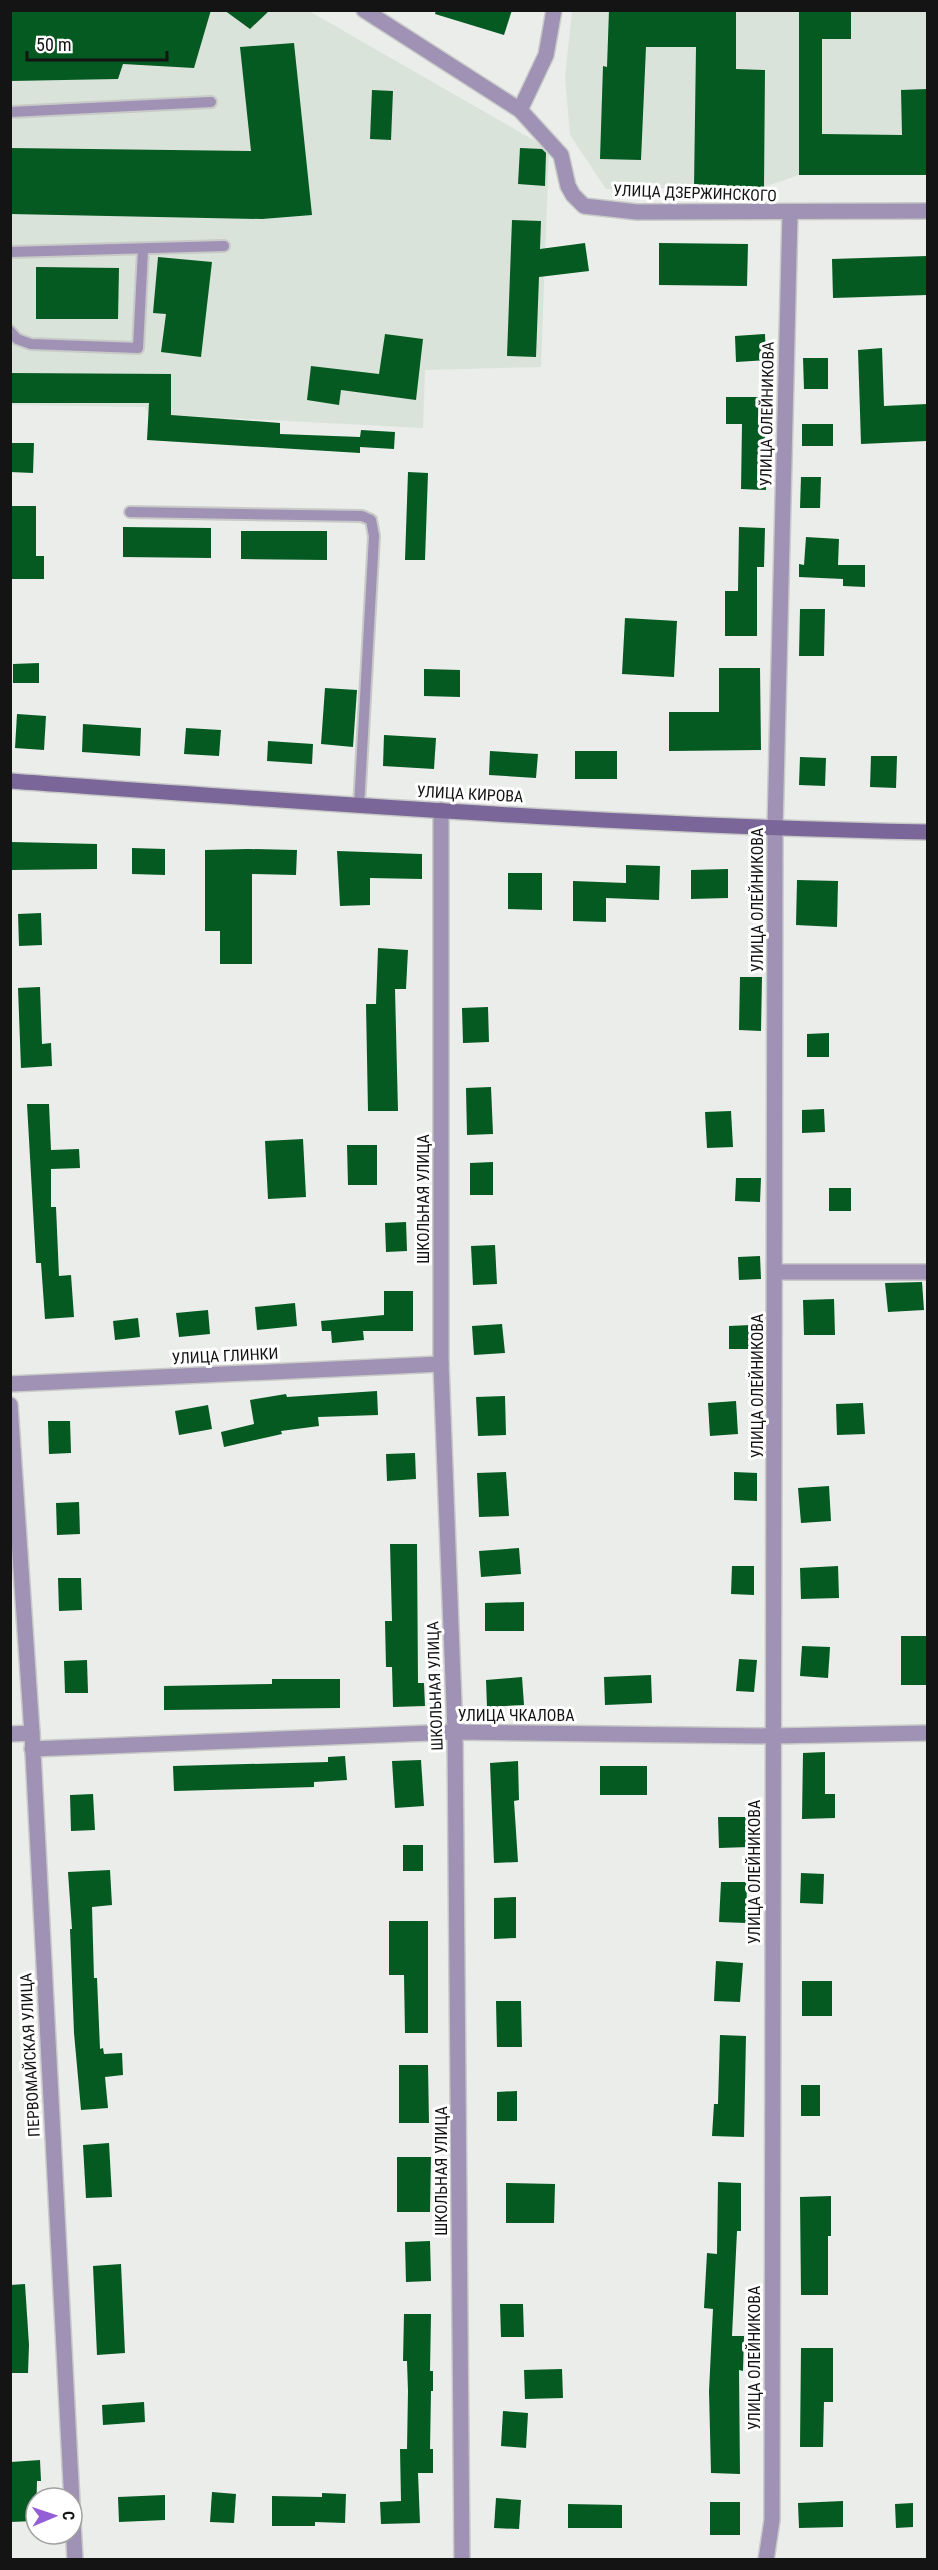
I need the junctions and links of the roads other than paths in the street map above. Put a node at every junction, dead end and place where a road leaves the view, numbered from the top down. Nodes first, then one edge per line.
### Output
1 (364, 10) edge
2 (554, 10) edge
3 (211, 102) dead end
4 (520, 110) junction
5 (10, 112) edge
6 (927, 211) edge
7 (790, 213) junction
8 (224, 246) dead end
9 (143, 250) junction
10 (10, 252) edge
11 (10, 331) edge
12 (130, 513) dead end
13 (10, 781) edge
14 (359, 806) junction
15 (441, 810) junction
16 (775, 829) junction
17 (927, 832) edge
18 (776, 1272) junction
19 (927, 1272) edge
20 (441, 1364) junction
21 (10, 1384) edge
22 (10, 1405) edge
23 (456, 1732) junction
24 (32, 1733) junction
25 (927, 1733) edge
26 (10, 1734) edge
27 (772, 1736) junction
28 (32, 1749) junction
29 (75, 2559) edge
30 (462, 2559) edge
31 (766, 2559) edge

1 - 4 street, УЛИЦА ДЗЕРЖИНСКОГО
2 - 4 street
3 - 5 lane
4 - 7 street, УЛИЦА ДЗЕРЖИНСКОГО
6 - 7 street, УЛИЦА ДЗЕРЖИНСКОГО
7 - 16 street, УЛИЦА ОЛЕЙНИКОВА
8 - 9 lane
9 - 10 lane
9 - 11 lane
12 - 14 lane
13 - 14 street, УЛИЦА КИРОВА
14 - 15 street, УЛИЦА КИРОВА
15 - 16 street, УЛИЦА КИРОВА
15 - 20 street, ШКОЛЬНАЯ УЛИЦА
16 - 17 street, УЛИЦА КИРОВА
16 - 18 street, УЛИЦА ОЛЕЙНИКОВА
18 - 19 street
18 - 27 street, УЛИЦА ОЛЕЙНИКОВА
20 - 21 street, УЛИЦА ГЛИНКИ
20 - 23 street, ШКОЛЬНАЯ УЛИЦА
22 - 24 street, ПЕРВОМАЙСКАЯ УЛИЦА
23 - 27 street, УЛИЦА ЧКАЛОВА
23 - 28 street, УЛИЦА ЧКАЛОВА
23 - 30 street, ШКОЛЬНАЯ УЛИЦА
24 - 26 street
24 - 28 street, ПЕРВОМАЙСКАЯ УЛИЦА
25 - 27 street, УЛИЦА ЧКАЛОВА
27 - 31 street, УЛИЦА ОЛЕЙНИКОВА
28 - 29 street, ПЕРВОМАЙСКАЯ УЛИЦА

